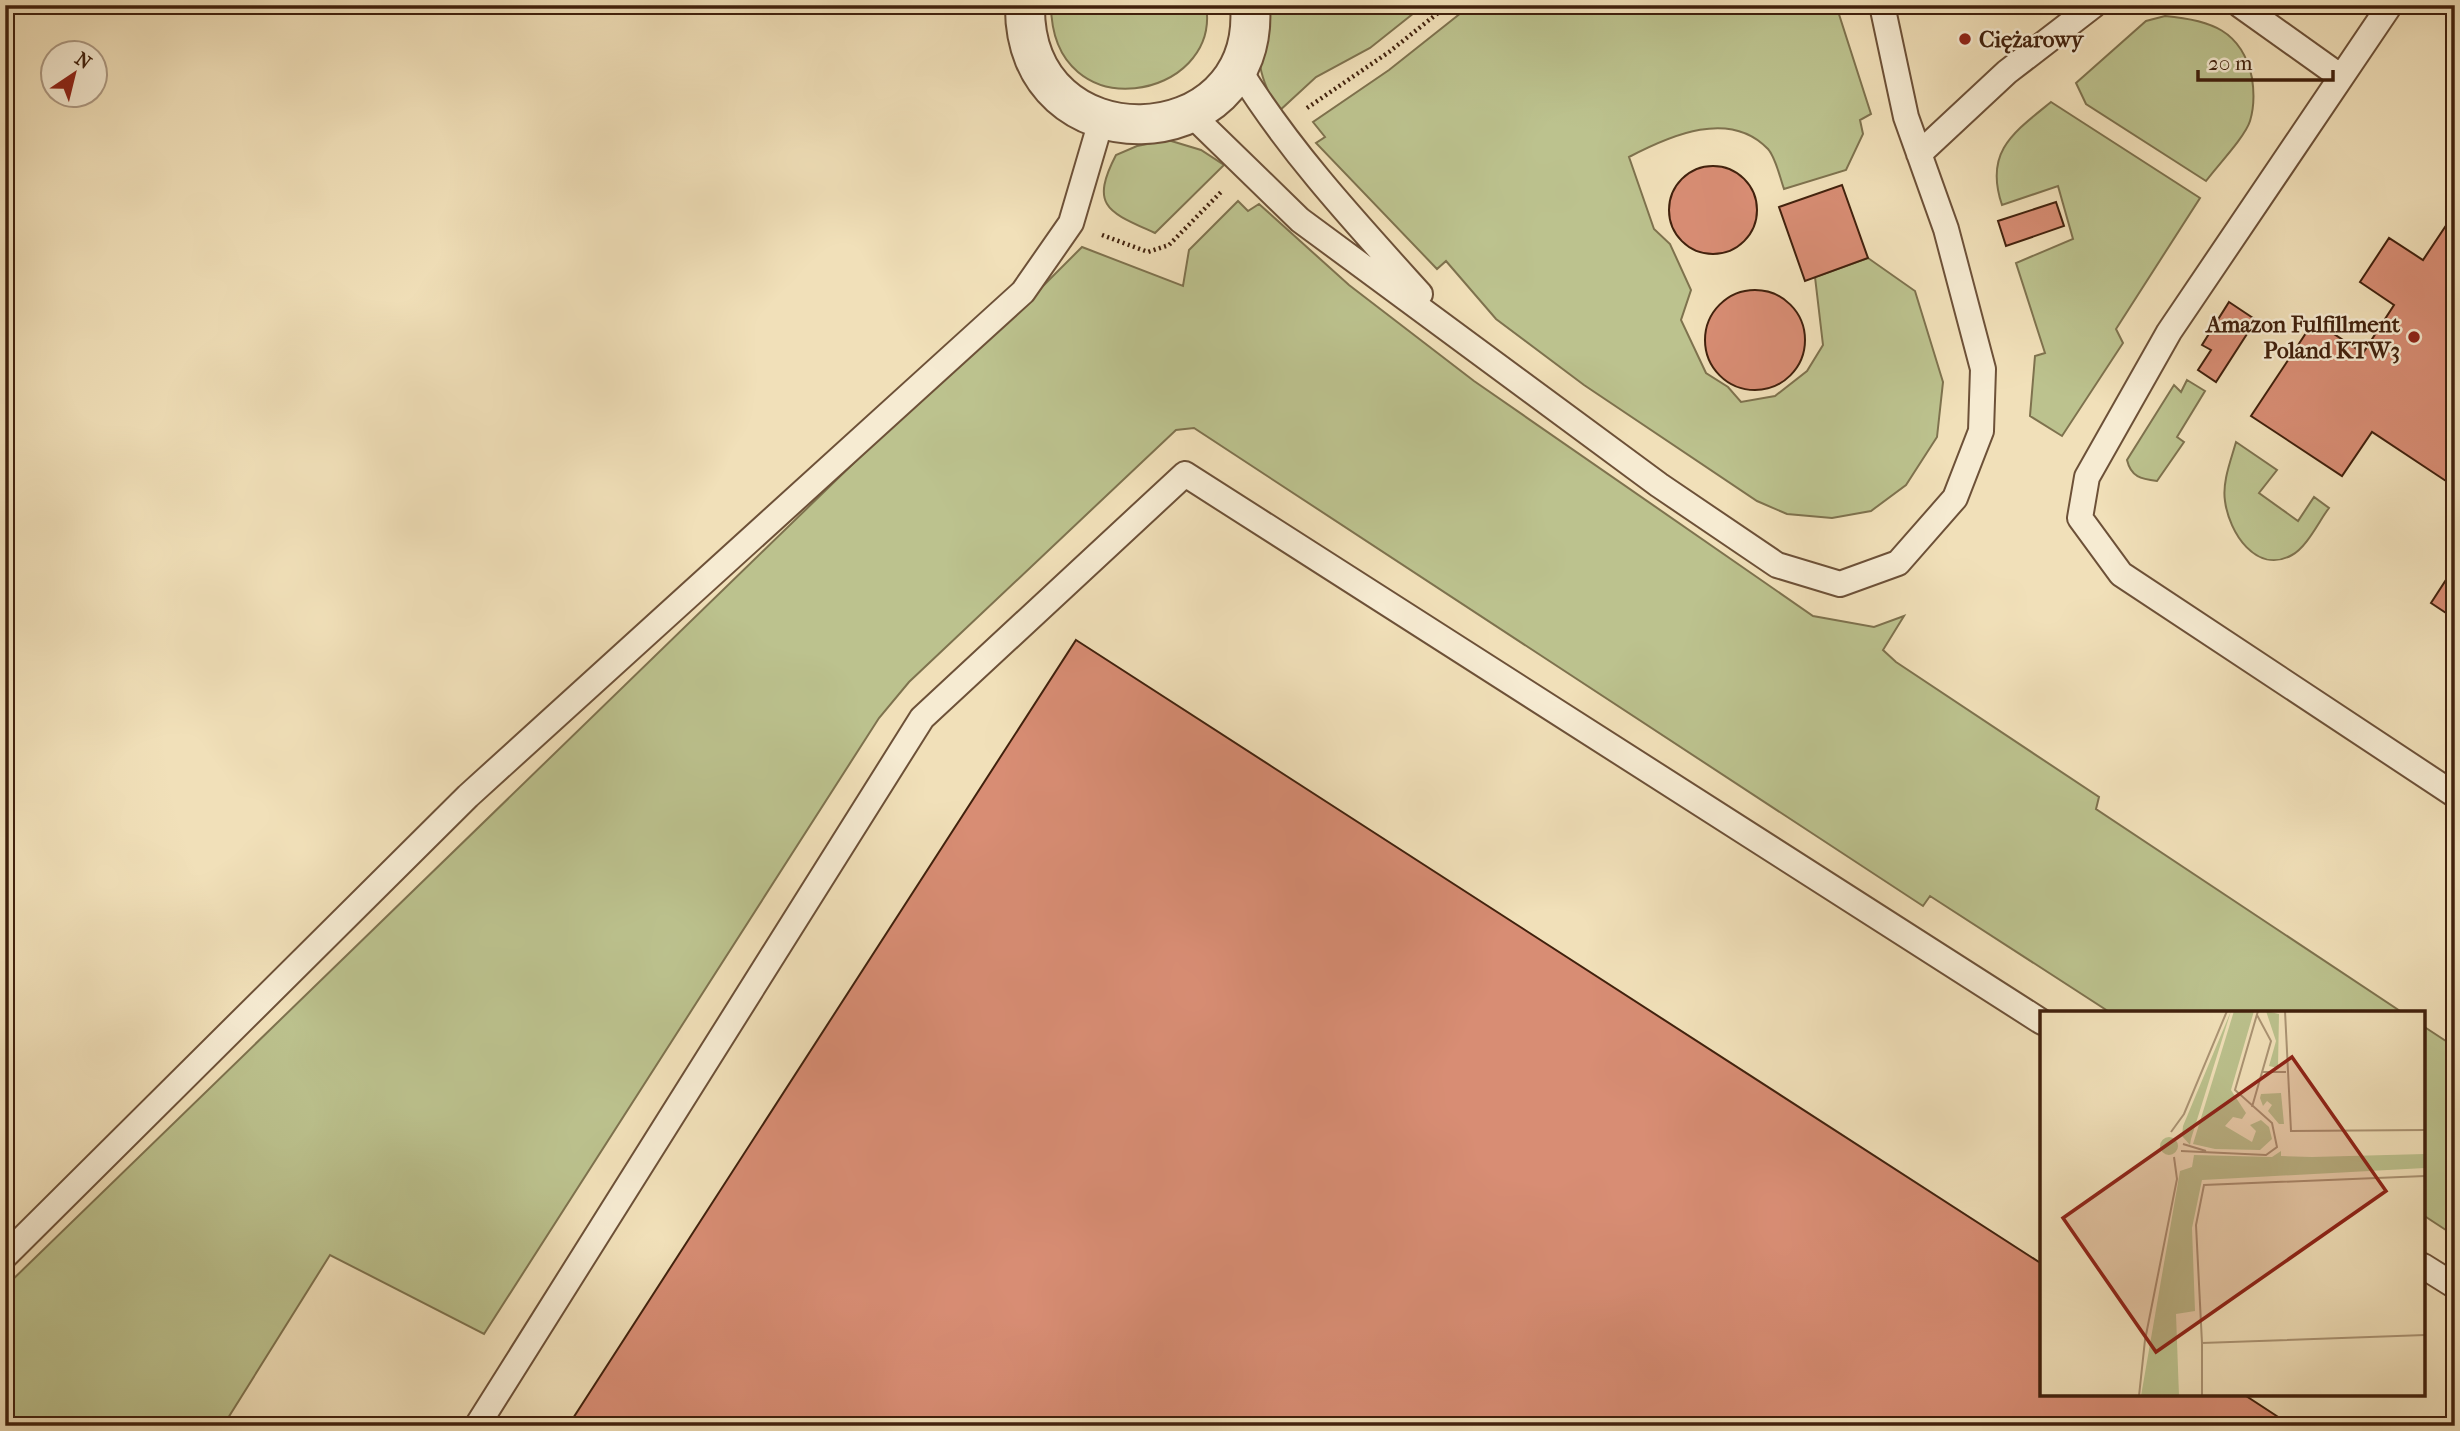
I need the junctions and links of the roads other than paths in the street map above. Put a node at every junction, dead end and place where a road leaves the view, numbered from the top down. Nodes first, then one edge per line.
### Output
1 (1025, 5) edge
2 (1882, 5) edge
3 (2094, 5) edge
4 (2240, 5) edge
5 (2390, 5) edge
6 (1253, 11) edge
7 (1238, 68) junction
8 (2341, 76) junction
9 (1191, 114) junction
10 (1101, 121) junction
11 (1919, 154) junction
12 (1453, 331) junction
13 (2455, 794) edge
14 (2040, 1021) edge
15 (5, 1256) edge
16 (2425, 1267) edge
17 (2455, 1286) edge
18 (477, 1426) edge

1 - 10 street
2 - 11 lane
3 - 11 lane
4 - 8 lane
5 - 8 lane
6 - 7 street
7 - 9 street
7 - 12 lane
8 - 13 lane
9 - 10 street
9 - 12 lane
10 - 15 lane
11 - 12 lane
14 - 18 lane
16 - 17 lane

